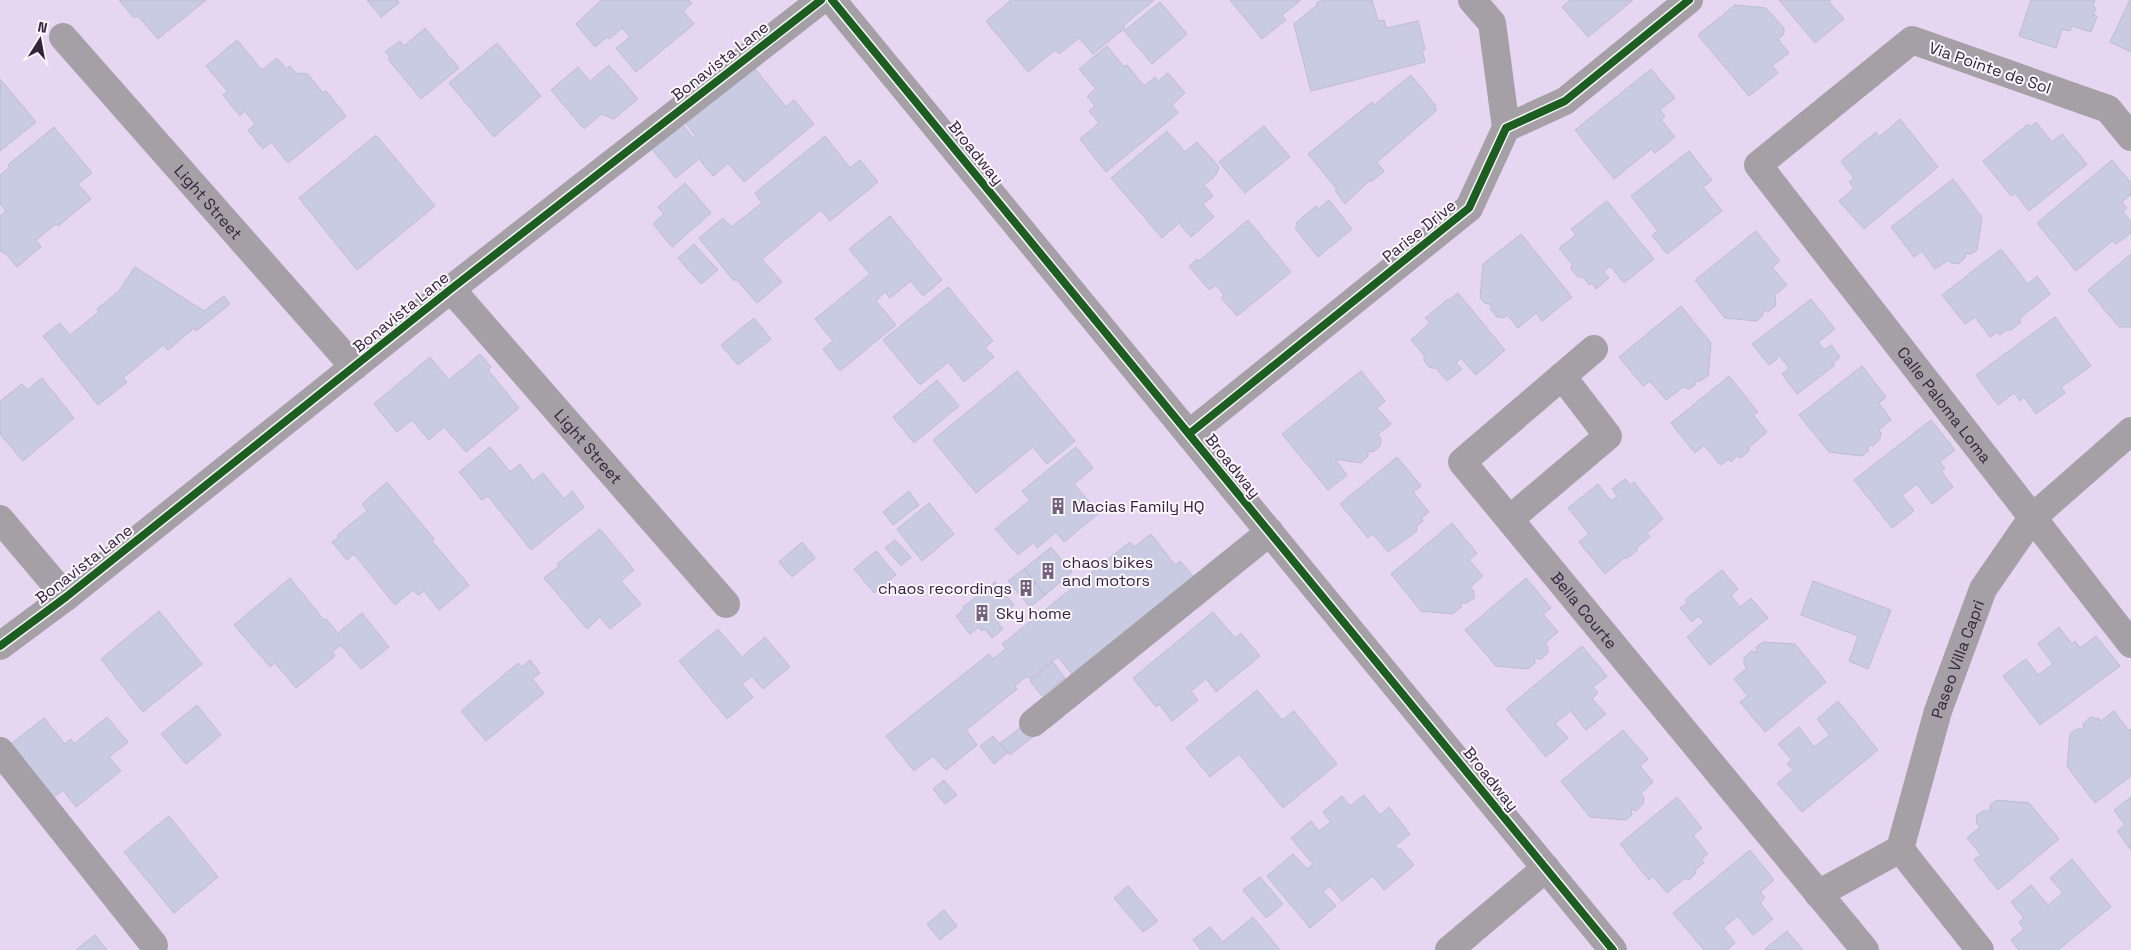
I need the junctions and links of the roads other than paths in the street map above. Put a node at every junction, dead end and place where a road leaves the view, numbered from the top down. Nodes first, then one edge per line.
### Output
1 (821, 0) edge
2 (832, 0) edge
3 (1472, 0) edge
4 (1689, 0) edge
5 (63, 37) dead end
6 (1506, 128) junction
7 (2131, 137) edge
8 (1758, 165) joint
9 (451, 289) junction
10 (1594, 349) dead end
11 (354, 367) junction
12 (1562, 376) junction
13 (2131, 432) edge
14 (1189, 434) junction
15 (2032, 518) junction
16 (0, 519) edge
17 (1510, 519) junction
18 (1270, 532) junction
19 (66, 597) junction
20 (726, 604) dead end
21 (2131, 644) edge
22 (0, 646) edge
23 (1033, 723) dead end
24 (0, 751) edge
25 (1900, 849) junction
26 (1546, 868) junction
27 (1818, 894) junction
28 (154, 945) dead end
29 (1449, 950) edge
30 (1613, 950) edge
31 (1864, 950) edge
32 (1980, 950) edge

1 - 9 street, Bonavista Lane
2 - 14 street, Broadway
3 - 6 street
4 - 6 street
5 - 11 street, Light Street
6 - 14 street, Parise Drive
7 - 8 street, Via Pointe de Sol
8 - 15 street, Calle Paloma Loma
9 - 11 street, Bonavista Lane
9 - 20 street, Light Street
10 - 12 street, Bella Courte
11 - 19 street, Bonavista Lane
12 - 17 street
12 - 17 street, Bella Courte
13 - 15 street, Paseo Villa Capri
14 - 18 street, Broadway
15 - 21 street, Calle Paloma Loma
15 - 25 street, Paseo Villa Capri
16 - 19 street
17 - 27 street, Bella Courte
18 - 23 street
18 - 26 street, Broadway
19 - 22 street, Bonavista Lane
24 - 28 street
25 - 27 street
25 - 32 street
26 - 29 street
26 - 30 street, Broadway
27 - 31 street, Bella Courte

